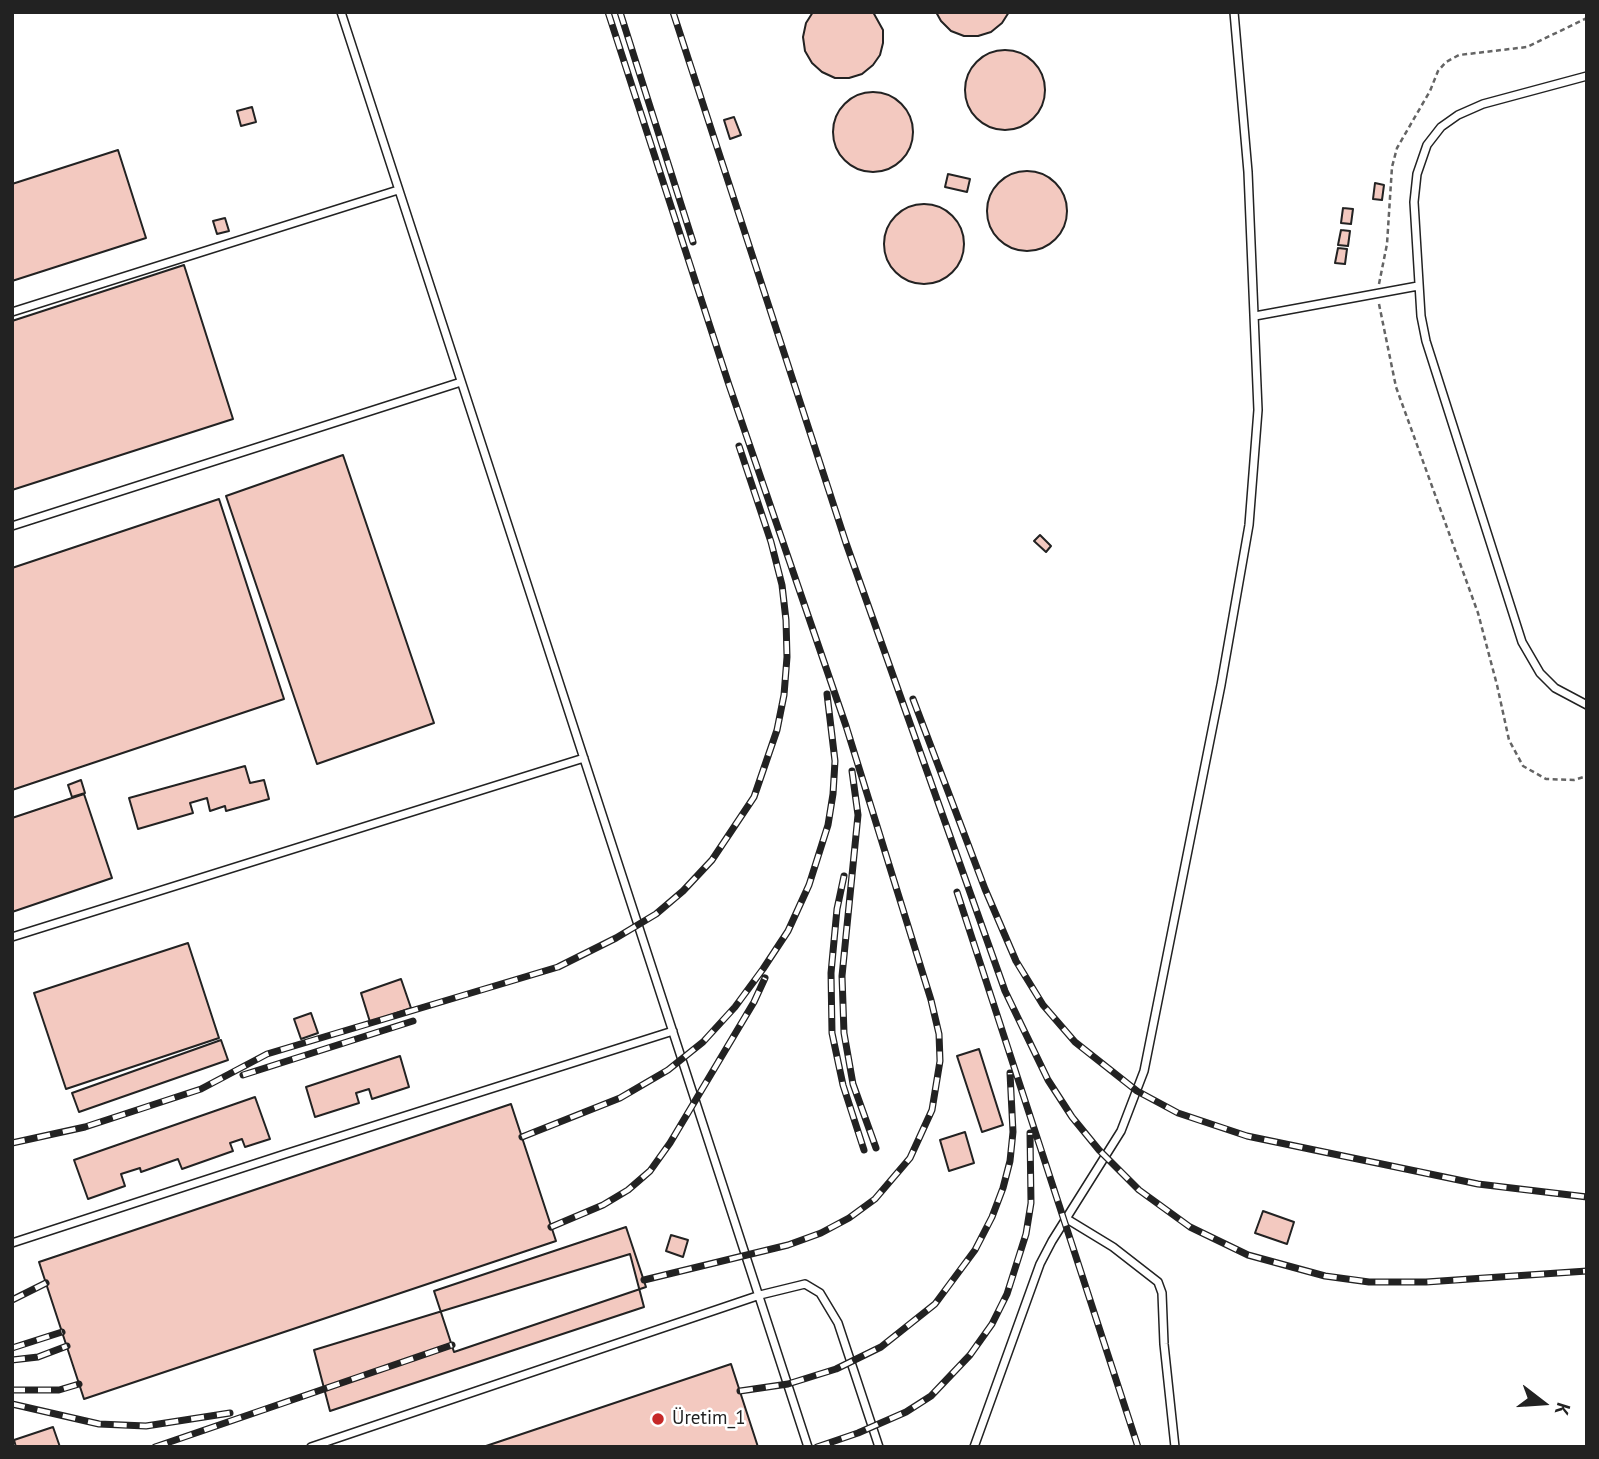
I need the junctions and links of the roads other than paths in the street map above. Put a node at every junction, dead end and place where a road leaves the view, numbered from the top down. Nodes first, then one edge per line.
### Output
1 (341, 12) edge
2 (1234, 12) edge
3 (1587, 76) edge
4 (398, 190) junction
5 (1418, 286) junction
6 (12, 312) edge
7 (1255, 316) junction
8 (461, 382) junction
9 (12, 526) edge
10 (1587, 705) edge
11 (584, 758) junction
12 (12, 937) edge
13 (673, 1031) junction
14 (1067, 1219) junction
15 (12, 1243) edge
16 (760, 1296) junction
17 (311, 1447) edge
18 (808, 1447) edge
19 (879, 1447) edge
20 (974, 1447) edge
21 (1175, 1447) edge

1 - 4 lane
2 - 7 lane
3 - 5 lane
4 - 6 lane
4 - 8 lane
5 - 7 lane
5 - 10 lane
7 - 14 lane
8 - 9 lane
8 - 11 lane
11 - 12 lane
11 - 13 lane
13 - 15 lane
13 - 16 lane
14 - 20 lane
14 - 21 lane
16 - 17 lane
16 - 18 lane
16 - 19 lane

